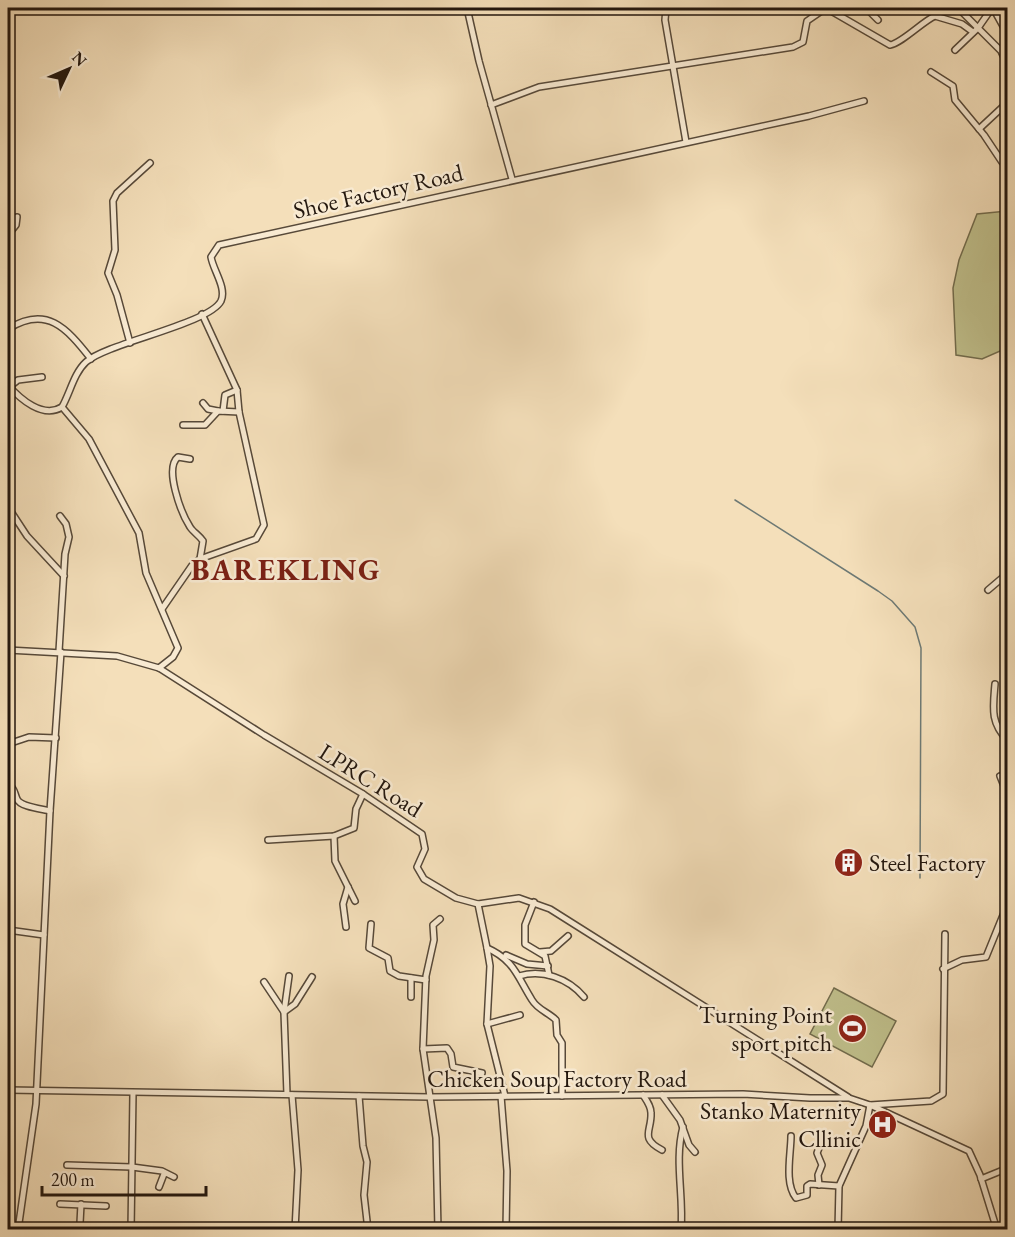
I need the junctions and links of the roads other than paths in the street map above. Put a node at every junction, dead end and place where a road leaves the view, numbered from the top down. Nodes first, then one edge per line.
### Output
1 (467, 8) edge
2 (666, 8) edge
3 (866, 8) edge
4 (958, 8) edge
5 (993, 8) edge
6 (878, 20) dead end
7 (975, 30) junction
8 (1008, 35) edge
9 (955, 50) dead end
10 (1008, 66) edge
11 (673, 67) junction
12 (931, 72) dead end
13 (864, 102) dead end
14 (1007, 103) edge
15 (491, 105) junction
16 (979, 129) junction
17 (686, 142) junction
18 (1002, 162) dead end
19 (150, 163) dead end
20 (512, 179) junction
21 (17, 216) dead end
22 (8, 235) edge
23 (202, 314) junction
24 (8, 329) edge
25 (130, 343) junction
26 (91, 359) junction
27 (42, 377) dead end
28 (8, 386) edge
29 (237, 390) junction
30 (203, 403) dead end
31 (62, 407) junction
32 (220, 411) junction
33 (239, 412) junction
34 (183, 425) dead end
35 (190, 459) dead end
36 (8, 507) edge
37 (60, 516) dead end
38 (200, 559) junction
39 (1008, 573) edge
40 (64, 576) junction
41 (988, 590) dead end
42 (162, 609) junction
43 (8, 650) edge
44 (60, 651) junction
45 (159, 668) junction
46 (995, 684) dead end
47 (56, 738) junction
48 (1008, 741) edge
49 (8, 744) edge
50 (1000, 776) dead end
51 (8, 783) edge
52 (363, 794) junction
53 (1008, 796) edge
54 (50, 811) junction
55 (334, 836) junction
56 (268, 840) dead end
57 (348, 887) junction
58 (354, 901) dead end
59 (534, 902) junction
60 (1008, 903) edge
61 (478, 904) junction
62 (440, 919) dead end
63 (371, 924) dead end
64 (346, 927) dead end
65 (8, 930) edge
66 (945, 934) dead end
67 (44, 936) junction
68 (568, 936) dead end
69 (489, 948) junction
70 (540, 952) junction
71 (549, 966) junction
72 (943, 969) junction
73 (549, 975) junction
74 (289, 976) dead end
75 (519, 976) junction
76 (312, 977) dead end
77 (411, 978) junction
78 (426, 980) junction
79 (264, 982) dead end
80 (411, 997) dead end
81 (584, 997) dead end
82 (284, 1012) junction
83 (520, 1015) dead end
84 (487, 1024) junction
85 (423, 1049) junction
86 (482, 1073) dead end
87 (8, 1090) edge
88 (37, 1090) junction
89 (133, 1093) junction
90 (290, 1095) junction
91 (644, 1095) junction
92 (662, 1095) junction
93 (359, 1096) junction
94 (503, 1096) junction
95 (562, 1096) junction
96 (429, 1097) junction
97 (849, 1098) junction
98 (870, 1105) junction
99 (683, 1128) junction
100 (791, 1136) dead end
101 (825, 1141) dead end
102 (662, 1150) dead end
103 (695, 1152) dead end
104 (67, 1165) dead end
105 (132, 1167) junction
106 (1008, 1168) edge
107 (164, 1174) junction
108 (174, 1178) dead end
109 (981, 1179) junction
110 (819, 1185) junction
111 (839, 1186) junction
112 (159, 1187) dead end
113 (60, 1204) dead end
114 (81, 1204) junction
115 (106, 1206) dead end
116 (18, 1230) edge
117 (84, 1230) edge
118 (131, 1230) edge
119 (295, 1230) edge
120 (368, 1230) edge
121 (438, 1230) edge
122 (506, 1230) edge
123 (681, 1230) edge
124 (838, 1230) edge
125 (997, 1230) edge

1 - 15 street
2 - 11 street
3 - 6 street
4 - 7 street
5 - 7 street
5 - 8 street
7 - 9 street
7 - 10 street
7 - 11 street
11 - 15 street
11 - 17 street
12 - 16 street
13 - 17 street, Shoe Factory Road
14 - 16 street
15 - 20 street
16 - 18 street
17 - 20 street, Shoe Factory Road
19 - 25 street
20 - 23 street, Shoe Factory Road
21 - 22 street
23 - 25 street, Shoe Factory Road
23 - 29 street
24 - 26 street
25 - 26 street, Shoe Factory Road
26 - 31 street
27 - 28 street
28 - 31 street
29 - 32 street
29 - 33 street
30 - 32 street
31 - 42 street
32 - 33 street
32 - 34 street
33 - 38 street
35 - 38 street
36 - 40 street
37 - 40 street
38 - 42 street
39 - 41 street
40 - 44 street
42 - 45 street
43 - 44 street, LPRC Road
44 - 45 street, LPRC Road
44 - 47 street
45 - 52 street, LPRC Road
46 - 48 street
47 - 49 street
47 - 54 street
50 - 53 street
51 - 54 street
52 - 55 street
52 - 61 street, LPRC Road
54 - 67 street
55 - 56 street
55 - 57 street
57 - 58 street
57 - 64 street
59 - 61 street, LPRC Road
59 - 70 street
59 - 97 street, LPRC Road
60 - 72 street
61 - 69 street
62 - 78 street
63 - 77 street
65 - 67 street
66 - 72 street, Chicken Soup Factory Road
67 - 88 street
68 - 70 street
69 - 71 street
69 - 75 street
69 - 84 street
70 - 71 street
71 - 73 street
72 - 98 street, Chicken Soup Factory Road
73 - 75 street
73 - 81 street
74 - 82 street
75 - 95 street
76 - 82 street
77 - 78 street
77 - 80 street
78 - 85 street
79 - 82 street
82 - 90 street
83 - 84 street
84 - 94 street
85 - 86 street
85 - 96 street
87 - 88 street, Chicken Soup Factory Road
88 - 89 street, Chicken Soup Factory Road
88 - 116 street
89 - 90 street, Chicken Soup Factory Road
89 - 105 street
90 - 93 street, Chicken Soup Factory Road
90 - 119 street
91 - 92 street, Chicken Soup Factory Road
91 - 95 street, Chicken Soup Factory Road
91 - 102 street
92 - 97 street, Chicken Soup Factory Road
92 - 99 street
93 - 96 street, Chicken Soup Factory Road
93 - 120 street
94 - 95 street, Chicken Soup Factory Road
94 - 96 street, Chicken Soup Factory Road
94 - 122 street
96 - 121 street
97 - 98 street, Chicken Soup Factory Road
98 - 109 street
98 - 111 street
99 - 103 street
99 - 123 street
100 - 110 street
101 - 110 street
104 - 105 street
105 - 107 street
105 - 118 street
106 - 109 street
107 - 108 street
107 - 112 street
109 - 125 street
110 - 111 street
111 - 124 street
113 - 114 street
114 - 115 street
114 - 117 street

